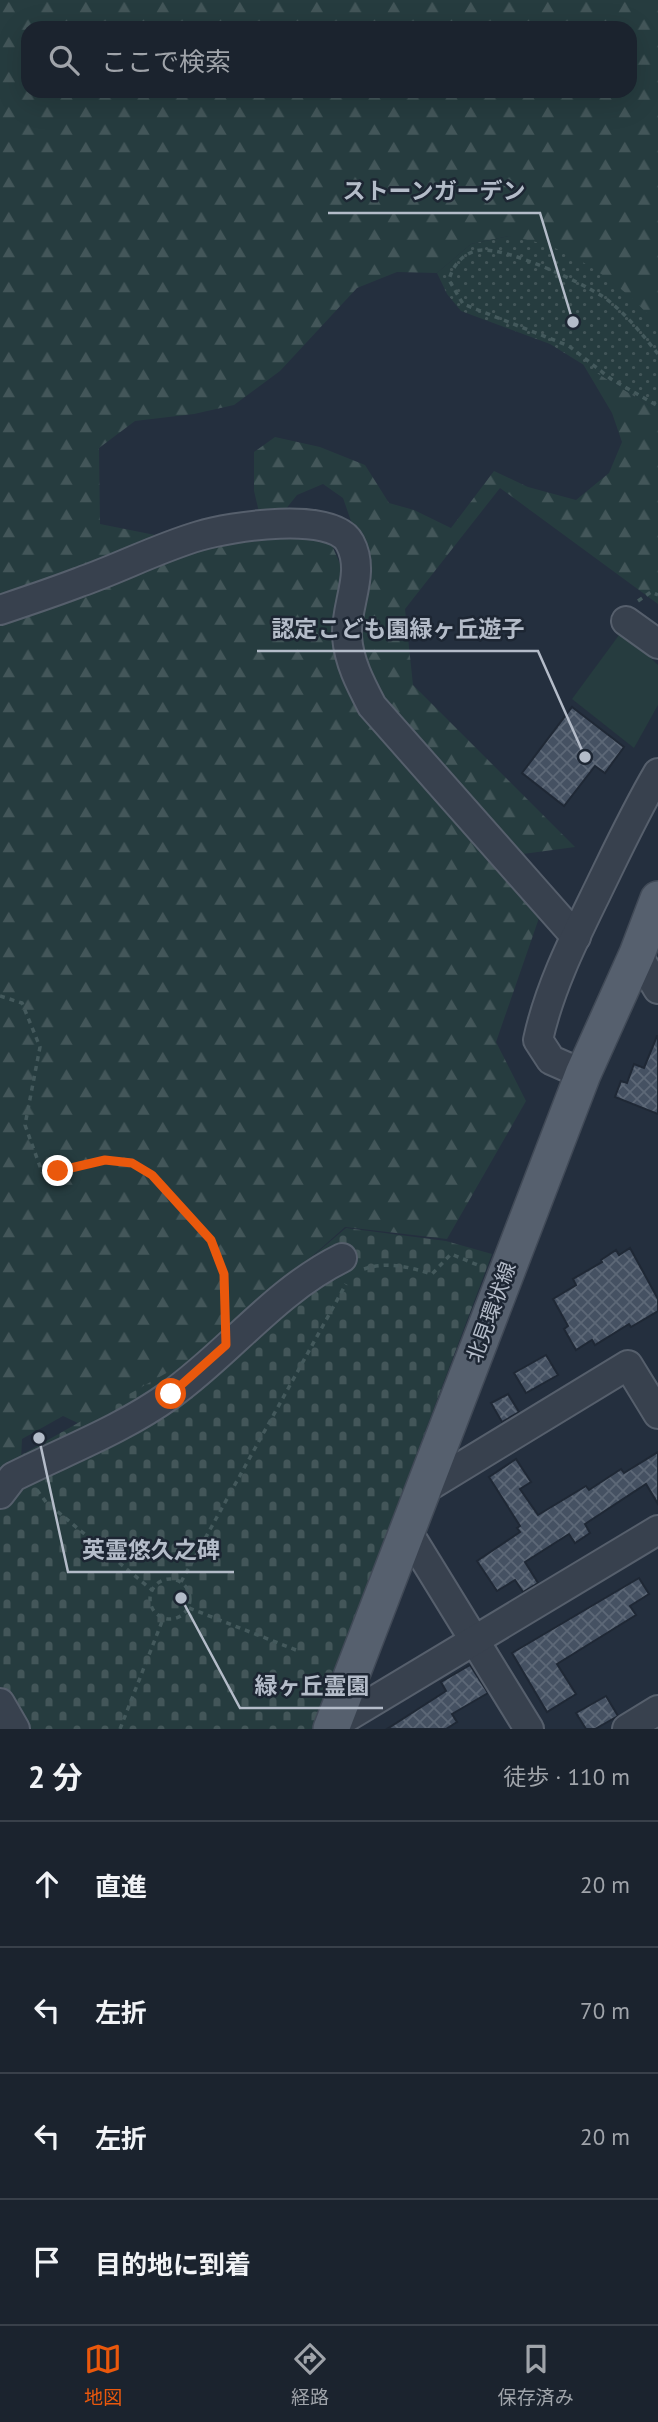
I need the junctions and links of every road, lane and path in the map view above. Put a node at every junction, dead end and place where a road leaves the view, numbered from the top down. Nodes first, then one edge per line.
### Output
1 (658, 354) edge
2 (658, 405) edge
3 (0, 610) edge
4 (626, 621) dead end
5 (658, 644) edge
6 (658, 773) edge
7 (658, 899) edge
8 (576, 937) junction
9 (637, 954) junction
10 (658, 989) edge
11 (0, 996) edge
12 (583, 1074) junction
13 (342, 1258) dead end
14 (485, 1269) dead end
15 (226, 1345) junction
16 (658, 1414) edge
17 (23, 1472) junction
18 (426, 1488) junction
19 (0, 1494) edge
20 (658, 1530) edge
21 (409, 1534) junction
22 (181, 1582) junction
23 (152, 1591) junction
24 (189, 1608) junction
25 (163, 1619) junction
26 (477, 1640) junction
27 (296, 1650) dead end
28 (0, 1703) edge
29 (658, 1710) edge
30 (332, 1727) edge
31 (632, 1727) edge
32 (15, 1729) edge
33 (120, 1729) edge
34 (529, 1729) edge

1 - 2 path
3 - 8 street
4 - 5 street
6 - 8 street
7 - 9 main road, 北見環状線
8 - 12 street
9 - 10 street
9 - 12 main road, 北見環状線
11 - 15 path
12 - 18 main road, 北見環状線
13 - 15 street
14 - 22 path
15 - 17 street
16 - 18 street
17 - 19 street
17 - 23 path
18 - 21 main road, 北見環状線
20 - 26 street
21 - 26 street
21 - 30 main road, 北見環状線
22 - 23 path
22 - 24 path
23 - 25 path
24 - 25 path
24 - 27 path
25 - 33 path
26 - 30 street
26 - 34 street
28 - 32 street
29 - 31 street

